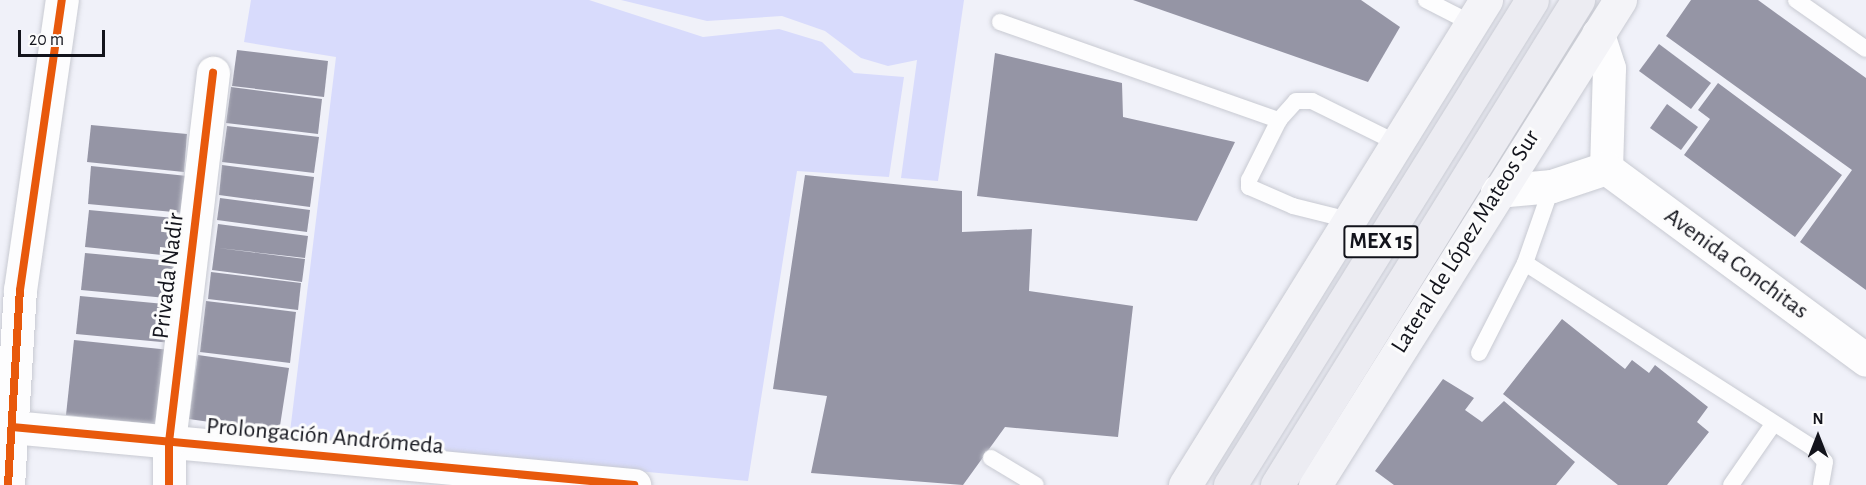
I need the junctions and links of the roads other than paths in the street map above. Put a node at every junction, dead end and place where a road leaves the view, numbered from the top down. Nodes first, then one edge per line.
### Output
1 (62, 0) edge
2 (1426, 0) edge
3 (1532, 0) edge
4 (1578, 0) edge
5 (1620, 0) edge
6 (1796, 0) edge
7 (1478, 11) edge
8 (1000, 22) dead end
9 (1598, 34) junction
10 (1866, 49) edge
11 (213, 73) dead end
12 (1279, 120) junction
13 (1397, 143) junction
14 (1606, 168) junction
15 (1552, 186) junction
16 (1497, 191) junction
17 (1349, 220) junction
18 (1525, 263) junction
19 (10, 297) edge
20 (1479, 353) dead end
21 (1866, 360) edge
22 (1774, 423) junction
23 (12, 427) junction
24 (170, 442) junction
25 (991, 458) dead end
26 (8, 485) edge
27 (169, 485) edge
28 (634, 485) edge
29 (1036, 485) edge
30 (1185, 485) edge
31 (1230, 485) edge
32 (1277, 485) edge
33 (1315, 485) edge
34 (1731, 485) edge
35 (1821, 485) edge

1 - 19 street
2 - 7 lane
3 - 31 main road, MEX 15
4 - 32 main road, MEX 15
5 - 9 main road, Lateral de López Mateos Sur
6 - 10 lane
7 - 13 main road
8 - 12 lane
9 - 14 street
9 - 16 main road, Lateral de López Mateos Sur
11 - 24 street, Privada Nadir
12 - 13 lane
12 - 17 lane
13 - 17 main road
14 - 15 street
14 - 21 street, Avenida Conchitas
15 - 16 street
15 - 18 lane
16 - 33 main road, Lateral de López Mateos Sur
17 - 30 main road
18 - 20 lane
18 - 22 lane
19 - 23 street
22 - 34 lane
22 - 35 lane
23 - 24 street, Prolongación Andrómeda
23 - 26 street
24 - 27 street, Privada Nadir
24 - 28 street, Prolongación Andrómeda
25 - 29 lane

